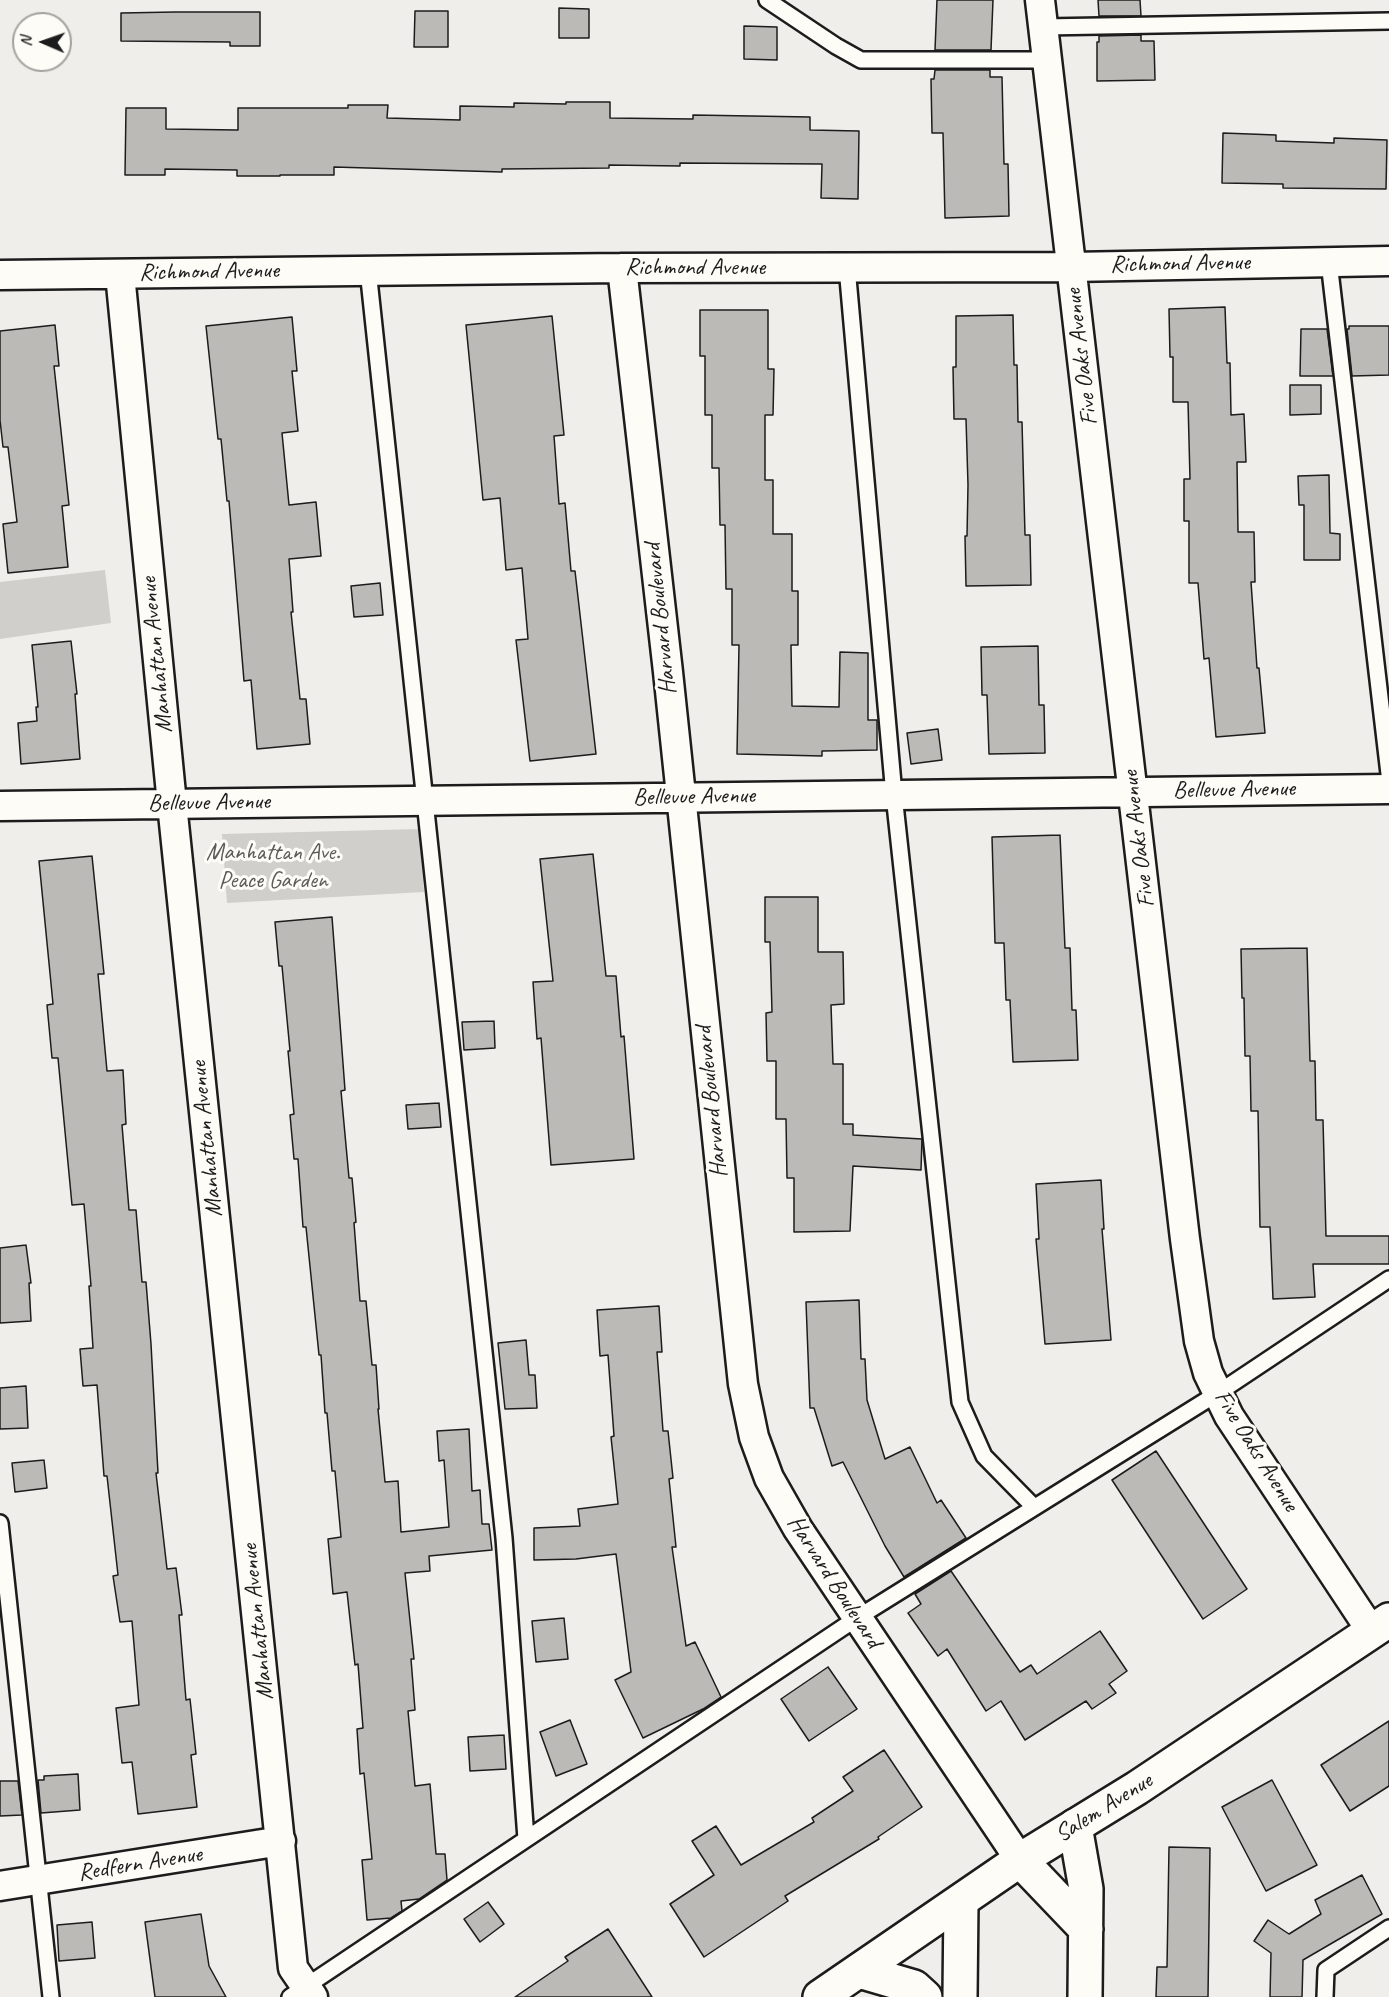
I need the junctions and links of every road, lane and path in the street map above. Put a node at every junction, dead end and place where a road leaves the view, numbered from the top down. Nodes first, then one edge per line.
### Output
1 (767, 0) edge
2 (1041, 13) edge
3 (1389, 21) edge
4 (1047, 60) junction
5 (1389, 261) edge
6 (1329, 262) junction
7 (847, 267) junction
8 (1071, 267) junction
9 (622, 268) junction
10 (368, 270) junction
11 (120, 274) junction
12 (0, 275) edge
13 (1389, 774) edge
14 (1389, 789) edge
15 (1133, 792) junction
16 (894, 795) junction
17 (680, 798) junction
18 (423, 799) junction
19 (172, 804) junction
20 (0, 806) edge
21 (1389, 1279) edge
22 (1218, 1393) junction
23 (1034, 1507) junction
24 (0, 1523) edge
25 (857, 1618) junction
26 (1381, 1626) edge
27 (1075, 1826) junction
28 (526, 1839) junction
29 (281, 1841) junction
30 (1020, 1860) junction
31 (37, 1880) junction
32 (0, 1886) edge
33 (961, 1902) junction
34 (1086, 1929) junction
35 (1389, 1929) edge
36 (859, 1971) junction
37 (303, 1993) edge
38 (51, 1997) edge
39 (820, 1997) edge
40 (924, 1997) edge
41 (960, 1997) edge
42 (1085, 1997) edge
43 (1325, 1997) edge

1 - 4 lane
2 - 3 lane
2 - 4 street, Five Oaks Avenue
4 - 8 street, Five Oaks Avenue
5 - 6 street, Richmond Avenue
6 - 8 street, Richmond Avenue
6 - 13 lane
7 - 8 street, Richmond Avenue
7 - 9 street, Richmond Avenue
7 - 16 lane
8 - 15 street, Five Oaks Avenue
9 - 10 street, Richmond Avenue
9 - 17 street, Harvard Boulevard
10 - 11 street, Richmond Avenue
10 - 18 lane
11 - 12 street, Richmond Avenue
11 - 19 street, Manhattan Avenue
14 - 15 street, Bellevue Avenue
15 - 16 street, Bellevue Avenue
15 - 22 street, Five Oaks Avenue
16 - 17 street, Bellevue Avenue
16 - 23 lane
17 - 18 street, Bellevue Avenue
17 - 25 street, Harvard Boulevard
18 - 19 street, Bellevue Avenue
18 - 28 lane
19 - 20 street, Bellevue Avenue
19 - 29 street, Manhattan Avenue
21 - 22 lane
22 - 23 lane
22 - 26 street, Five Oaks Avenue
23 - 25 lane
24 - 31 lane
25 - 28 lane
25 - 30 street, Harvard Boulevard
26 - 27 main road, Salem Avenue
27 - 30 main road, Salem Avenue
27 - 34 main road
28 - 37 lane
29 - 31 street, Redfern Avenue
29 - 37 street, Manhattan Avenue
30 - 33 main road, Salem Avenue
30 - 34 main road
31 - 32 street, Redfern Avenue
31 - 38 lane
33 - 36 main road, Salem Avenue
33 - 41 main road
34 - 42 main road
35 - 43 lane
36 - 39 main road, Salem Avenue
36 - 40 main road

